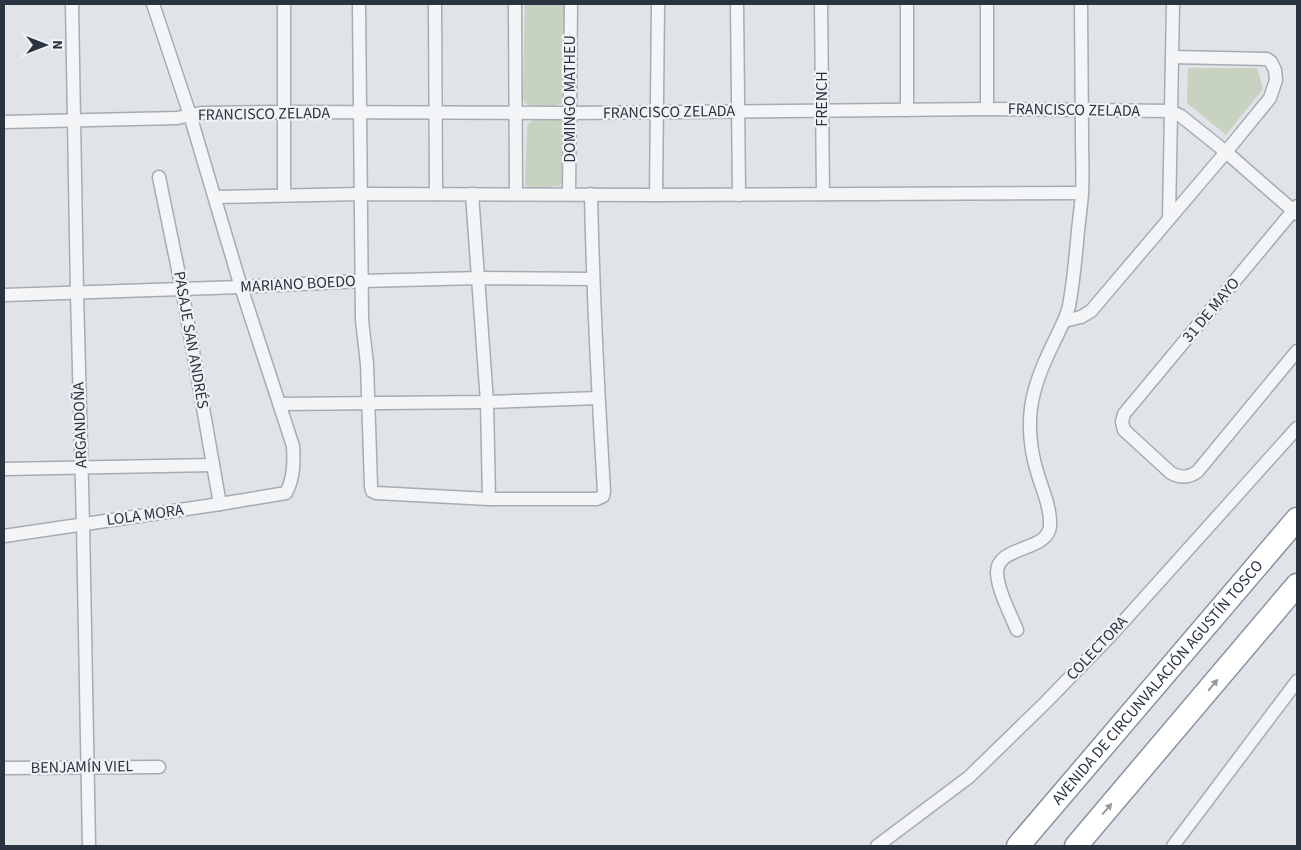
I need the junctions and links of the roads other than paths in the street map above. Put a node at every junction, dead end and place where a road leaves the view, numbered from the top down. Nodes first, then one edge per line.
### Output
1 (72, 4) edge
2 (154, 4) edge
3 (284, 4) edge
4 (359, 4) edge
5 (435, 4) edge
6 (515, 4) edge
7 (570, 4) edge
8 (658, 4) edge
9 (738, 4) edge
10 (821, 4) edge
11 (907, 4) edge
12 (987, 4) edge
13 (1081, 4) edge
14 (1173, 4) edge
15 (1173, 57) junction
16 (987, 109) junction
17 (1082, 109) junction
18 (907, 110) junction
19 (822, 111) junction
20 (1170, 111) junction
21 (284, 112) junction
22 (360, 112) junction
23 (738, 112) junction
24 (435, 113) junction
25 (515, 113) junction
26 (570, 113) junction
27 (657, 113) junction
28 (190, 116) junction
29 (74, 120) junction
30 (4, 122) edge
31 (1226, 152) junction
32 (159, 177) dead end
33 (1082, 193) junction
34 (361, 194) junction
35 (436, 194) junction
36 (472, 194) junction
37 (516, 194) junction
38 (570, 194) junction
39 (591, 194) junction
40 (823, 194) junction
41 (284, 195) junction
42 (656, 195) junction
43 (739, 195) junction
44 (216, 197) junction
45 (1296, 210) edge
46 (1170, 218) junction
47 (478, 278) junction
48 (593, 278) junction
49 (362, 281) junction
50 (241, 287) junction
51 (182, 289) junction
52 (77, 293) junction
53 (4, 295) edge
54 (1064, 321) junction
55 (1297, 351) edge
56 (598, 398) junction
57 (487, 402) junction
58 (368, 403) junction
59 (279, 404) junction
60 (1297, 428) edge
61 (213, 464) junction
62 (82, 467) junction
63 (4, 470) edge
64 (489, 499) junction
65 (220, 504) junction
66 (1297, 519) edge
67 (83, 524) junction
68 (4, 536) edge
69 (1297, 585) edge
70 (1017, 630) dead end
71 (1297, 682) edge
72 (1147, 695) junction
73 (159, 766) dead end
74 (88, 767) junction
75 (4, 768) edge
76 (89, 846) edge
77 (877, 846) edge
78 (1001, 846) edge
79 (1018, 846) edge
80 (1076, 846) edge
81 (1173, 846) edge

1 - 29 street, ARGANDOÑA
2 - 28 street
3 - 21 street
4 - 22 street
5 - 24 street
6 - 25 street
7 - 26 street, DOMINGO MATHEU
8 - 27 street
9 - 23 street
10 - 19 street, FRENCH
11 - 18 street
12 - 16 street
13 - 17 street
14 - 15 street
15 - 20 street
15 - 31 street
16 - 17 street, FRANCISCO ZELADA
16 - 18 street, FRANCISCO ZELADA
17 - 20 street, FRANCISCO ZELADA
17 - 33 street
18 - 19 street, FRANCISCO ZELADA
19 - 23 street, FRANCISCO ZELADA
19 - 40 street, FRENCH
20 - 31 street
20 - 46 street
21 - 22 street, FRANCISCO ZELADA
21 - 28 street, FRANCISCO ZELADA
21 - 41 street
22 - 24 street, FRANCISCO ZELADA
22 - 34 street
23 - 27 street, FRANCISCO ZELADA
23 - 43 street
24 - 25 street, FRANCISCO ZELADA
24 - 35 street
25 - 26 street, FRANCISCO ZELADA
25 - 37 street
26 - 27 street, FRANCISCO ZELADA
26 - 38 street, DOMINGO MATHEU
27 - 42 street
28 - 29 street, FRANCISCO ZELADA
28 - 44 street
29 - 30 street, FRANCISCO ZELADA
29 - 52 street, ARGANDOÑA
31 - 45 street
31 - 46 street
32 - 51 street, PASAJE SAN ANDRÉS
33 - 40 street
33 - 54 street
34 - 35 street
34 - 41 street
34 - 49 street
35 - 36 street
36 - 37 street
36 - 47 street
37 - 38 street
38 - 39 street
39 - 42 street
39 - 48 street
40 - 43 street
41 - 44 street
42 - 43 street
44 - 50 street
45 - 55 street, 31 DE MAYO
46 - 54 street
47 - 48 street, MARIANO BOEDO
47 - 49 street, MARIANO BOEDO
47 - 57 street
48 - 56 street
49 - 50 street, MARIANO BOEDO
49 - 58 street
50 - 51 street, MARIANO BOEDO
50 - 59 street
51 - 52 street, MARIANO BOEDO
51 - 61 street, PASAJE SAN ANDRÉS
52 - 53 street, MARIANO BOEDO
52 - 62 street, ARGANDOÑA
54 - 70 street
56 - 57 street
56 - 64 street
57 - 58 street
57 - 64 street
58 - 59 street
58 - 64 street
59 - 65 street, LOLA MORA
60 - 77 street, COLECTORA
61 - 62 street
61 - 65 street, PASAJE SAN ANDRÉS
62 - 63 street
62 - 67 street, ARGANDOÑA
65 - 67 street, LOLA MORA
66 - 72 highway, AVENIDA DE CIRCUNVALACIÓN AGUSTÍN TOSCO
67 - 68 street, LOLA MORA
67 - 74 street, ARGANDOÑA
80 -> 69 highway
71 - 81 street
72 - 78 highway
72 - 79 highway, AVENIDA DE CIRCUNVALACIÓN AGUSTÍN TOSCO
73 - 74 street, BENJAMÍN VIEL
74 - 75 street, BENJAMÍN VIEL
74 - 76 street, ARGANDOÑA

